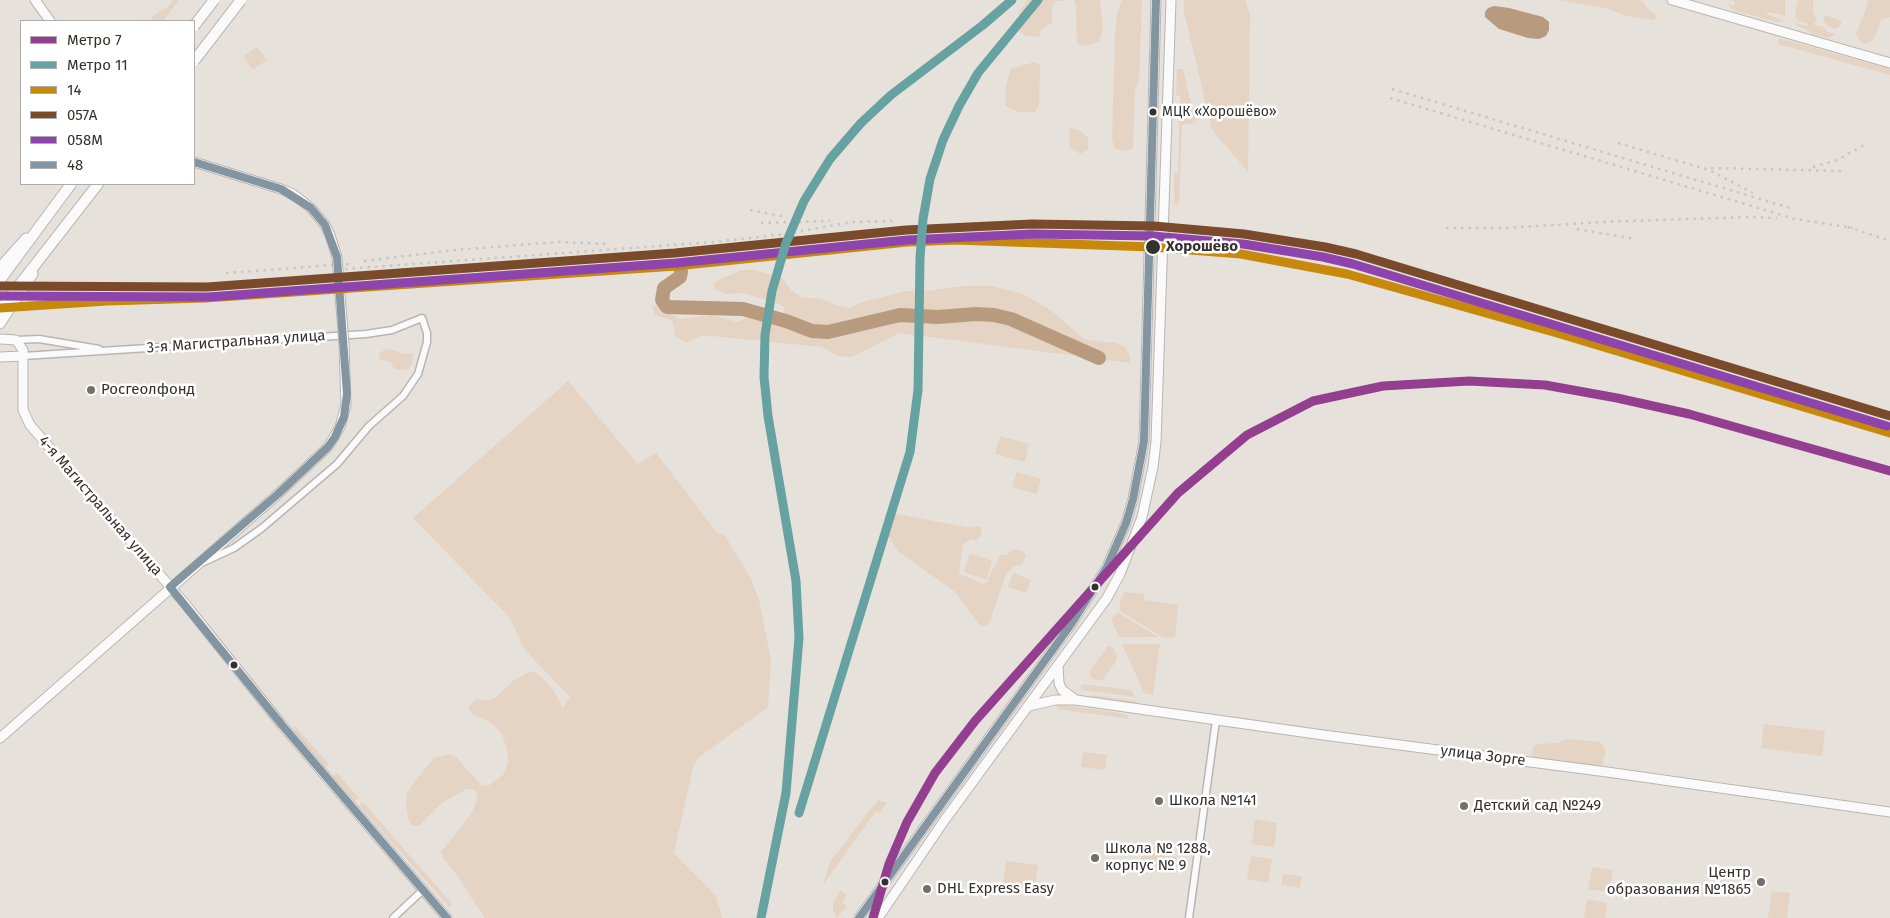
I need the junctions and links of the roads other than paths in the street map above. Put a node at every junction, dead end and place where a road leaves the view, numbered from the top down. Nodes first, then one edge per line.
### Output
1 (35, 0) edge
2 (214, 0) edge
3 (241, 0) edge
4 (1156, 0) edge
5 (1170, 0) edge
6 (1672, 0) edge
7 (49, 20) edge
8 (195, 25) edge
9 (195, 60) edge
10 (1890, 63) edge
11 (195, 162) edge
12 (70, 185) edge
13 (97, 185) edge
14 (55, 206) junction
15 (72, 218) junction
16 (0, 267) edge
17 (0, 280) edge
18 (0, 310) edge
19 (0, 324) edge
20 (0, 339) edge
21 (16, 340) junction
22 (108, 351) junction
23 (23, 356) junction
24 (0, 358) edge
25 (193, 567) junction
26 (170, 587) junction
27 (1058, 666) junction
28 (1076, 700) junction
29 (1029, 706) junction
30 (1216, 720) junction
31 (0, 738) edge
32 (1890, 812) edge
33 (423, 890) junction
34 (872, 901) junction
35 (393, 918) edge
36 (447, 918) edge
37 (859, 918) edge
38 (866, 918) edge
39 (878, 918) edge
40 (1189, 918) edge

1 - 7 street
2 - 8 main road, bridge
3 - 9 main road, bridge
4 - 34 street
5 - 27 street
6 - 10 street
11 - 25 street, bridge
12 - 14 main road
13 - 15 main road
14 - 16 street
14 - 17 main road
15 - 18 main road
15 - 19 street
20 - 21 street, 3-я Магистральная улица
21 - 22 street, 3-я Магистральная улица
21 - 23 street
22 - 23 street, 3-я Магистральная улица
22 - 25 street, 3-я Магистральная улица
23 - 24 street, 3-я Магистральная улица
23 - 26 street, 4-я Магистральная улица
25 - 26 street
26 - 31 street
26 - 33 street, 4-я Магистральная улица
27 - 28 street
27 - 29 street
28 - 29 street, улица Зорге
28 - 30 street, улица Зорге
29 - 39 street
30 - 32 street, улица Зорге
30 - 40 street
33 - 35 street
33 - 36 street, 4-я Магистральная улица
34 - 37 street
34 - 38 street

